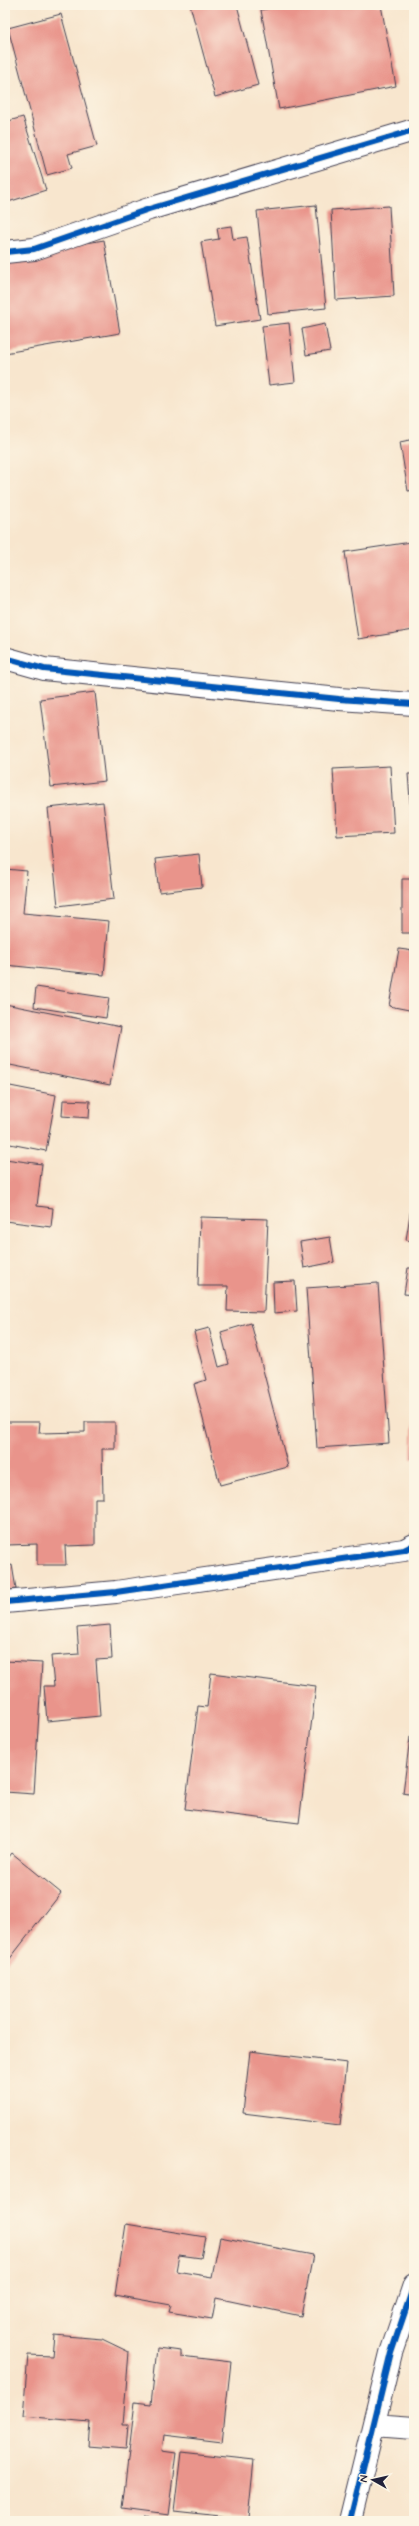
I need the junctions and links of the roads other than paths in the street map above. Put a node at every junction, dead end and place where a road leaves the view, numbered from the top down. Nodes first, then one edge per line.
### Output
1 (414, 130) edge
2 (5, 252) edge
3 (5, 658) edge
4 (414, 704) edge
5 (414, 1545) edge
6 (5, 1602) edge
7 (414, 2285) edge
8 (374, 2425) junction
9 (414, 2428) edge
10 (350, 2521) edge

1 - 2 street
3 - 4 street
5 - 6 street
7 - 8 street
8 - 9 street
8 - 10 street

